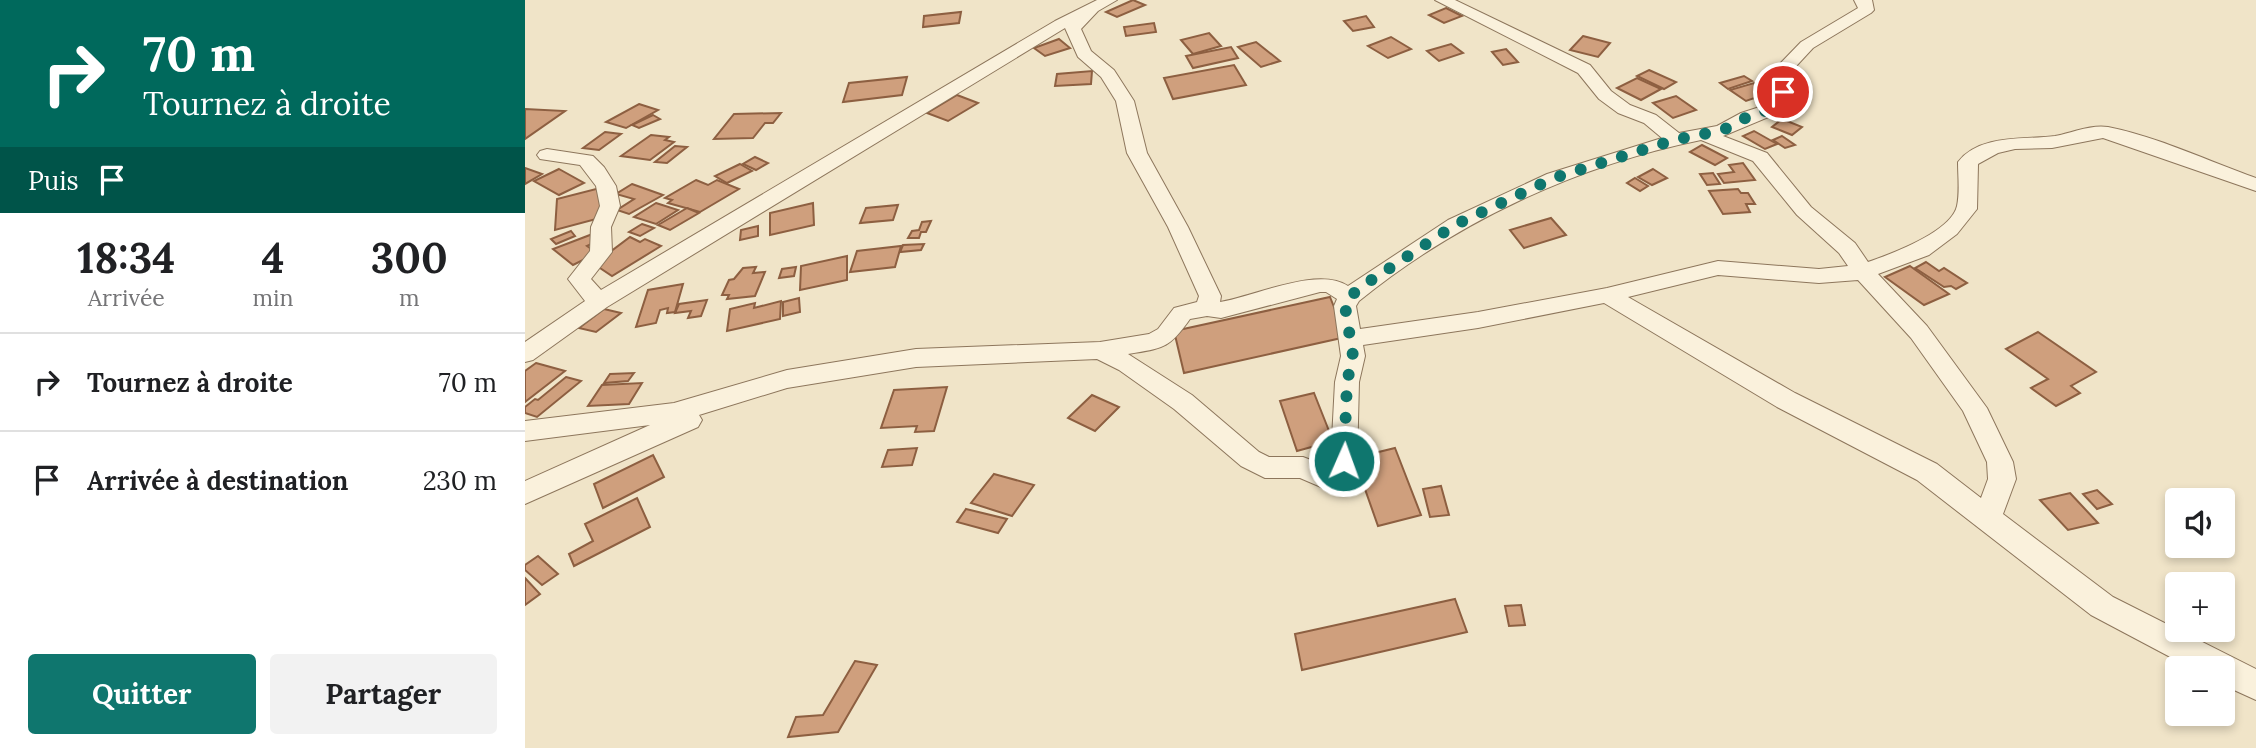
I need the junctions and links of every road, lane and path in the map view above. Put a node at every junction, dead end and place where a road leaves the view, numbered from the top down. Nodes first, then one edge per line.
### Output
1 (1443, 0) edge
2 (1862, 0) edge
3 (1103, 3) edge
4 (1705, 135) junction
5 (1674, 140) junction
6 (547, 155) dead end
7 (2256, 185) edge
8 (1863, 272) junction
9 (1607, 295) junction
10 (1349, 297) junction
11 (600, 302) junction
12 (1207, 308) junction
13 (1352, 338) junction
14 (1100, 350) junction
15 (525, 354) edge
16 (787, 379) junction
17 (525, 431) edge
18 (525, 493) edge
19 (1987, 519) junction
20 (2197, 656) edge
21 (2235, 675) edge
22 (2256, 685) edge

1 - 5 street
2 - 4 street
3 - 11 street
3 - 12 street
4 - 5 street
4 - 8 street
5 - 10 street
6 - 11 street
7 - 8 street
8 - 9 street
8 - 19 street
9 - 13 street
9 - 19 street
10 - 12 street
10 - 13 street
11 - 15 street
12 - 14 street
13 - 14 street
14 - 16 street
16 - 17 street
16 - 18 street
19 - 20 street
21 - 22 street

